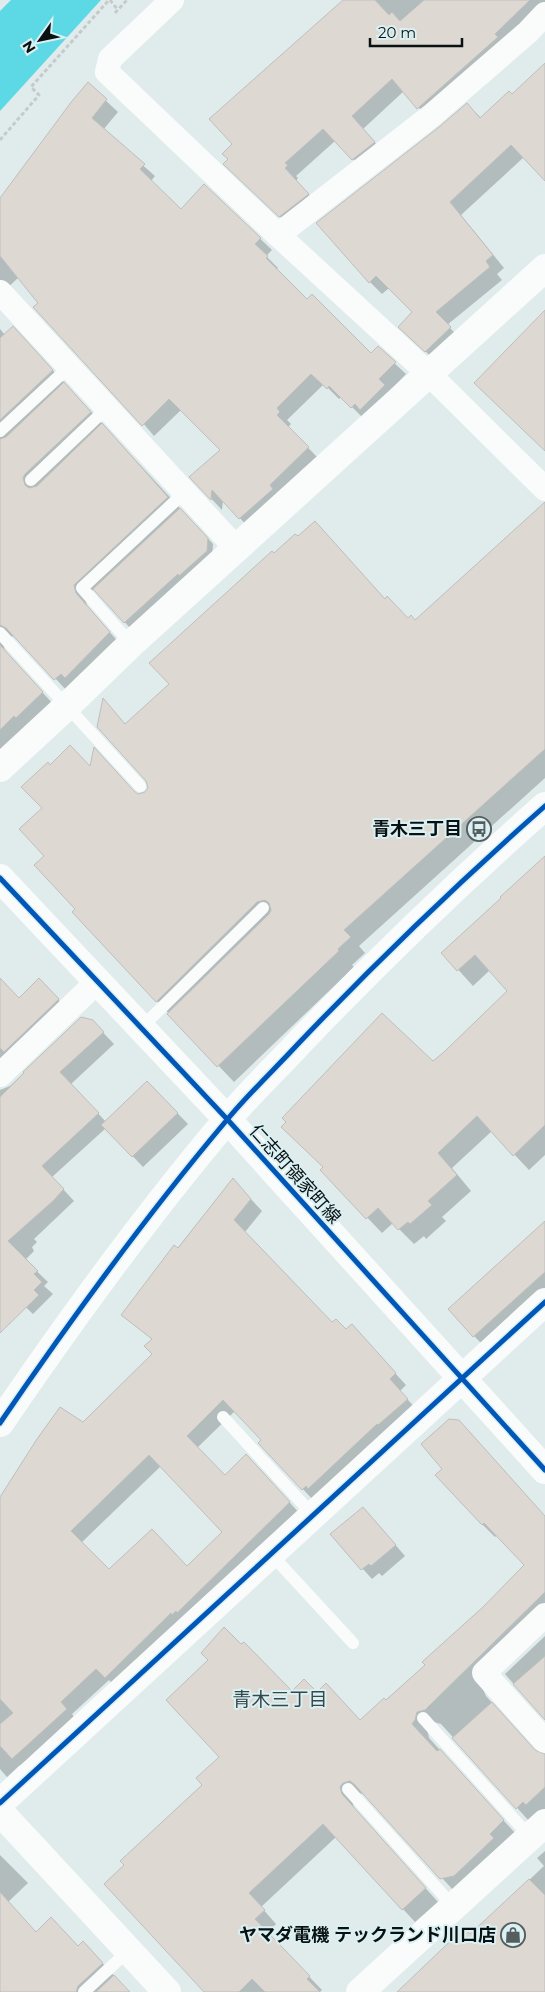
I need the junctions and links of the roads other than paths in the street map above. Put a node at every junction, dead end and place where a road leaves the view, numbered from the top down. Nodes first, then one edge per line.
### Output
1 (172, 0) edge
2 (545, 14) edge
3 (278, 235) junction
4 (545, 268) edge
5 (0, 292) edge
6 (69, 367) junction
7 (429, 374) junction
8 (107, 408) junction
9 (0, 431) edge
10 (31, 480) dead end
11 (545, 489) edge
12 (185, 492) junction
13 (236, 548) junction
14 (0, 633) edge
15 (131, 644) junction
16 (68, 706) junction
17 (0, 768) edge
18 (140, 786) dead end
19 (545, 806) edge
20 (0, 878) edge
21 (263, 908) dead end
22 (98, 981) junction
23 (142, 1027) junction
24 (0, 1074) edge
25 (227, 1119) junction
26 (545, 1302) edge
27 (461, 1378) junction
28 (223, 1418) dead end
29 (0, 1423) edge
30 (545, 1470) edge
31 (313, 1515) junction
32 (270, 1554) junction
33 (545, 1615) edge
34 (353, 1643) dead end
35 (423, 1718) dead end
36 (545, 1741) edge
37 (348, 1789) dead end
38 (0, 1803) edge
39 (0, 1812) edge
40 (537, 1830) edge
41 (453, 1906) junction
42 (128, 1951) junction
43 (84, 1992) edge
44 (167, 1992) edge
45 (360, 1992) edge

1 - 3 street
2 - 3 street
3 - 7 street
4 - 7 street
5 - 6 street
6 - 8 street
6 - 9 lane
7 - 11 street
7 - 13 street
8 - 10 lane
8 - 12 street
12 - 13 street
12 - 15 lane
13 - 15 street
14 - 16 lane
15 - 16 street
16 - 17 street
16 - 18 lane
19 - 25 street
20 - 22 street, 仁志町領家町線
21 - 23 lane
22 - 23 street, 仁志町領家町線
22 - 24 street
23 - 25 street, 仁志町領家町線
25 - 27 street, 仁志町領家町線
25 - 29 street
26 - 27 street
27 - 30 street, 仁志町領家町線
27 - 31 street
28 - 31 lane
31 - 32 street
32 - 34 lane
32 - 38 street
33 - 36 street
35 - 40 lane
37 - 41 lane
39 - 42 street
40 - 41 street
41 - 45 street
42 - 43 lane
42 - 44 street

